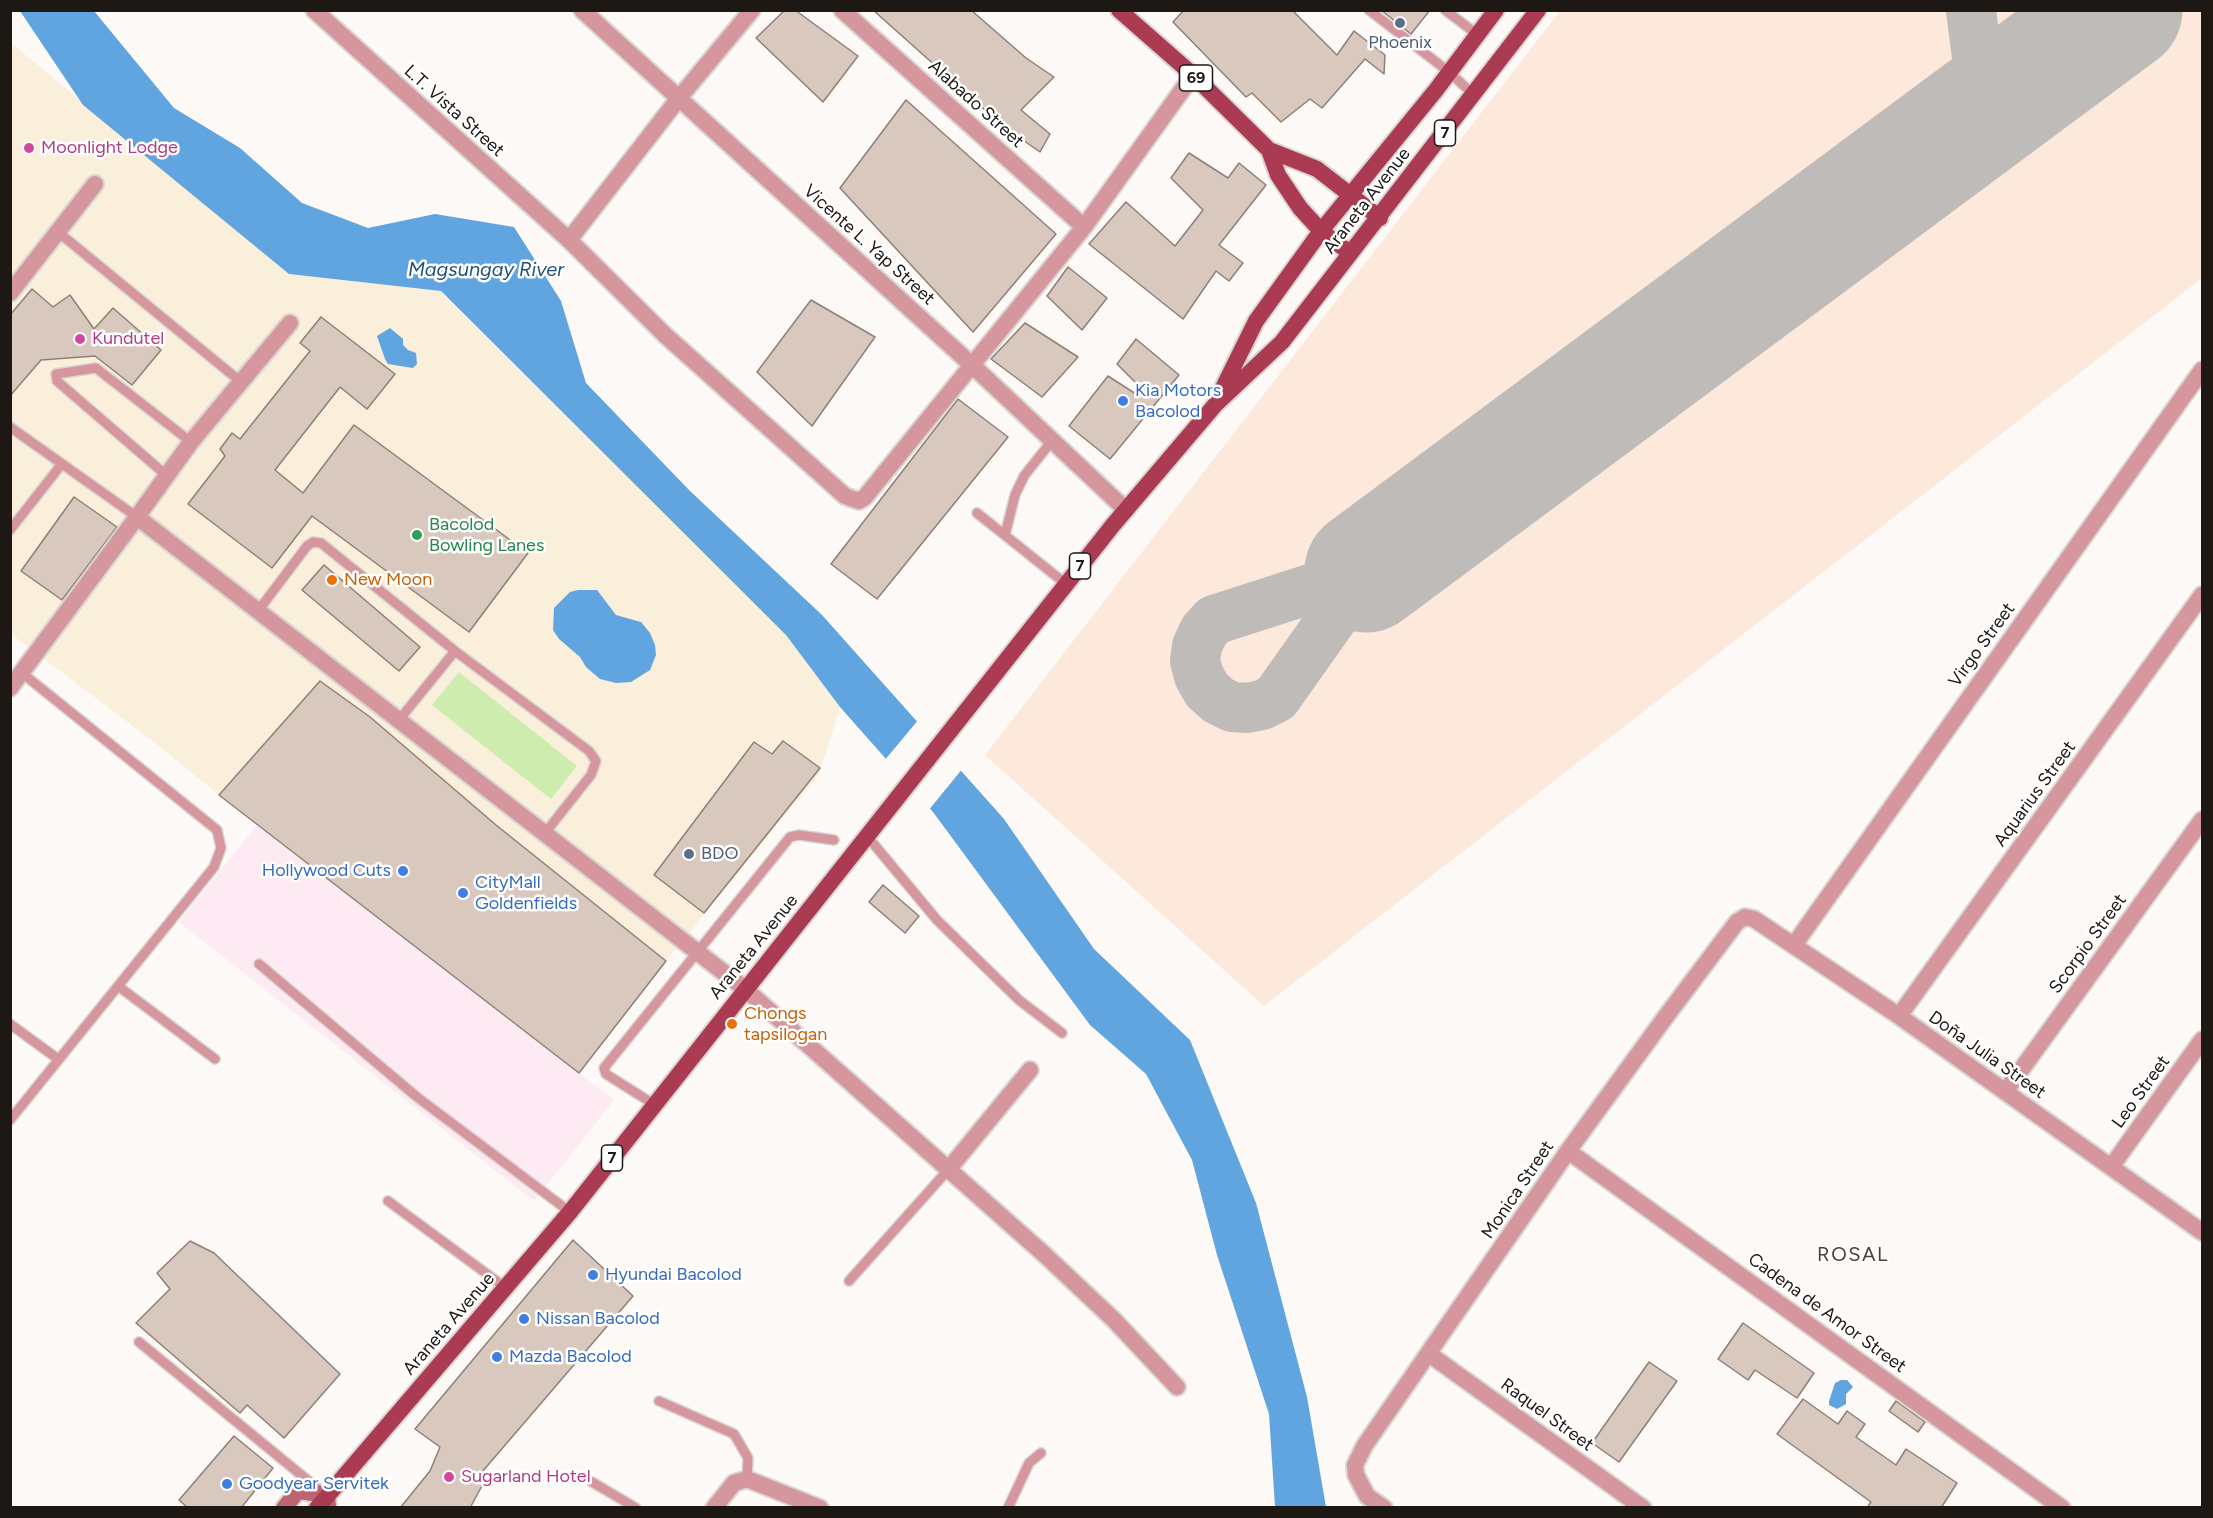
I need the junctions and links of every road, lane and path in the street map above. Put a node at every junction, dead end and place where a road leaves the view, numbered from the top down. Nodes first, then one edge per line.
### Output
1 (314, 10) edge
2 (582, 10) edge
3 (752, 10) edge
4 (842, 10) edge
5 (1119, 10) edge
6 (1369, 10) edge
7 (1445, 10) edge
8 (1496, 10) edge
9 (1538, 10) edge
10 (1478, 35) junction
11 (1449, 72) junction
12 (1192, 75) junction
13 (1474, 95) junction
14 (679, 98) junction
15 (1269, 150) junction
16 (95, 184) dead end
17 (1350, 195) junction
18 (1380, 218) junction
19 (1084, 227) junction
20 (1321, 231) junction
21 (58, 232) junction
22 (569, 240) junction
23 (1350, 253) junction
24 (10, 293) edge
25 (290, 323) dead end
26 (973, 366) junction
27 (2202, 372) edge
28 (241, 382) junction
29 (1215, 405) junction
30 (10, 427) edge
31 (191, 442) junction
32 (1051, 442) junction
33 (61, 465) junction
34 (166, 475) junction
35 (1126, 510) junction
36 (977, 513) dead end
37 (136, 517) junction
38 (10, 531) edge
39 (1005, 535) junction
40 (1066, 584) junction
41 (2202, 595) edge
42 (258, 611) junction
43 (455, 651) junction
44 (16, 668) edge
45 (10, 688) edge
46 (399, 720) junction
47 (2202, 820) edge
48 (545, 833) junction
49 (867, 836) junction
50 (834, 840) dead end
51 (1744, 917) joint
52 (1794, 945) junction
53 (698, 952) junction
54 (259, 964) dead end
55 (118, 986) junction
56 (745, 989) junction
57 (1899, 1016) junction
58 (10, 1024) edge
59 (1062, 1033) dead end
60 (2202, 1040) edge
61 (58, 1059) junction
62 (215, 1059) dead end
63 (1030, 1070) dead end
64 (2005, 1092) junction
65 (655, 1105) junction
66 (10, 1120) edge
67 (1568, 1151) junction
68 (2111, 1167) junction
69 (948, 1170) junction
70 (388, 1202) dead end
71 (570, 1212) junction
72 (2202, 1232) edge
73 (849, 1281) dead end
74 (506, 1288) junction
75 (139, 1342) dead end
76 (1429, 1354) junction
77 (1177, 1387) dead end
78 (659, 1401) dead end
79 (1041, 1453) dead end
80 (747, 1479) junction
81 (592, 1482) dead end
82 (324, 1503) edge
83 (284, 1508) edge
84 (636, 1508) edge
85 (714, 1508) edge
86 (820, 1508) edge
87 (1008, 1508) edge
88 (1384, 1508) edge
89 (1643, 1508) edge
90 (2062, 1508) edge

1 - 22 street, L.T. Vista Street
2 - 14 street, Vicente L. Yap Street
3 - 14 street
4 - 19 street, Alabado Street
5 - 12 main road, 69
6 - 11 lane
7 - 10 lane
8 - 10 main road, Araneta Avenue / 7
9 - 13 main road, Araneta Avenue / 7
10 - 11 main road, Araneta Avenue / 7
11 - 13 lane
11 - 17 main road, Araneta Avenue / 7
12 - 15 main road, 69
12 - 19 street, L.T. Vista Street
13 - 18 main road, Araneta Avenue / 7
14 - 22 street
14 - 26 street, Vicente L. Yap Street
15 - 17 main road, 69
15 - 20 main road, 69
16 - 21 street
17 - 18 main road, 69
17 - 20 main road, Araneta Avenue / 7
18 - 23 main road, Araneta Avenue / 7
19 - 26 street, L.T. Vista Street
20 - 23 main road, 69
20 - 29 main road, Araneta Avenue / 7
21 - 24 street
21 - 28 lane
22 - 26 street, L.T. Vista Street
23 - 29 main road, Araneta Avenue / 7
25 - 28 street
26 - 32 street, Vicente L. Yap Street
27 - 52 street, Virgo Street
28 - 31 street
29 - 35 main road, Araneta Avenue / 7
30 - 33 lane
31 - 34 street
31 - 34 lane
32 - 35 street, Vicente L. Yap Street
32 - 39 lane
33 - 37 lane
33 - 38 lane
34 - 37 street
35 - 40 main road, Araneta Avenue / 7
36 - 39 lane
37 - 42 street
37 - 44 street
39 - 40 lane
40 - 49 main road, Araneta Avenue / 7
41 - 57 street, Aquarius Street
42 - 43 lane
42 - 46 street
43 - 46 lane
43 - 48 lane
44 - 45 street
44 - 55 lane
46 - 48 street
47 - 64 street, Scorpio Street
48 - 53 street
49 - 56 main road, Araneta Avenue / 7
49 - 59 lane
50 - 53 lane
51 - 52 street, Doña Julia Street
51 - 67 street, Monica Street
52 - 57 street, Doña Julia Street
53 - 56 street
53 - 65 lane
54 - 71 lane
55 - 61 lane
55 - 62 lane
56 - 65 main road, Araneta Avenue / 7
56 - 69 street
57 - 64 street, Doña Julia Street
58 - 61 lane
60 - 68 street, Leo Street
61 - 66 lane
63 - 69 street
64 - 68 street, Doña Julia Street
65 - 71 main road, Araneta Avenue / 7
67 - 76 street, Monica Street
67 - 90 street, Cadena de Amor Street
68 - 72 street, Doña Julia Street
69 - 73 lane
69 - 77 street
70 - 74 lane
71 - 74 main road, Araneta Avenue / 7
74 - 82 main road, Araneta Avenue / 7
75 - 82 lane
76 - 88 street, Monica Street
76 - 89 street, Raquel Street
78 - 80 lane
79 - 87 lane
80 - 85 street
80 - 86 street
81 - 84 lane
82 - 83 main road

